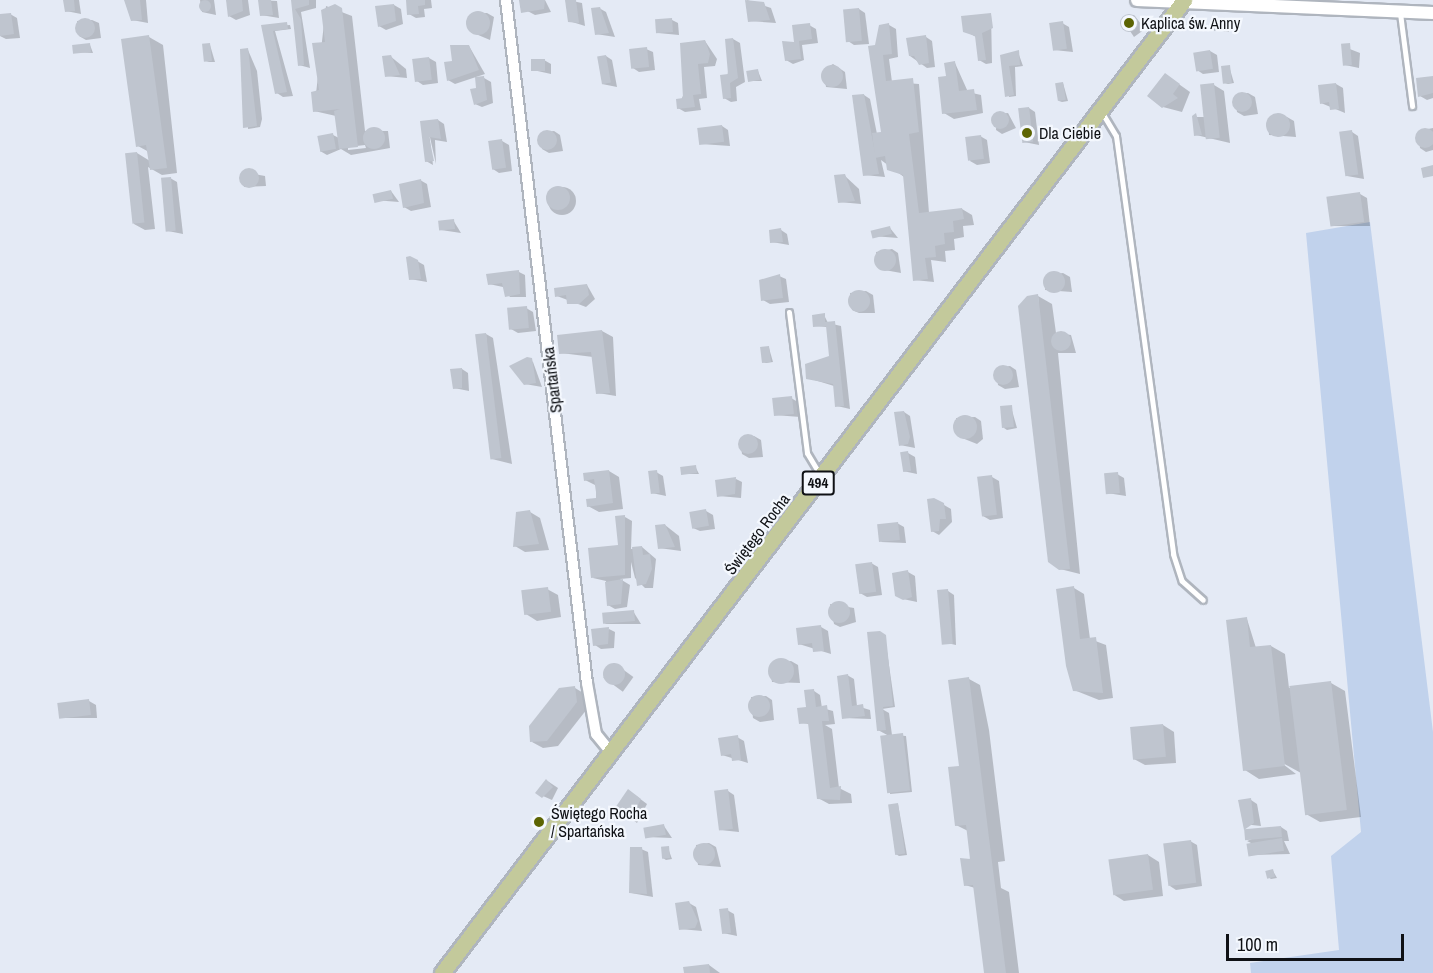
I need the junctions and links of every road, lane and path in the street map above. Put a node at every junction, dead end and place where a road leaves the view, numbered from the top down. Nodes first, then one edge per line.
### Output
1 (506, 0) edge
2 (1137, 0) edge
3 (1183, 1) edge
4 (1267, 3) edge
5 (1399, 11) junction
6 (1433, 13) edge
7 (1412, 106) dead end
8 (1100, 110) junction
9 (789, 312) dead end
10 (822, 477) junction
11 (1203, 600) dead end
12 (612, 754) junction
13 (442, 973) edge

1 - 12 street, Spartańska
2 - 3 street
3 - 4 street
3 - 8 main road, Świętego Rocha / 494
4 - 5 street
5 - 6 street
5 - 7 lane
8 - 10 main road, Świętego Rocha / 494
8 - 11 lane
9 - 10 lane
10 - 12 main road, Świętego Rocha / 494
12 - 13 main road, Świętego Rocha / 494

